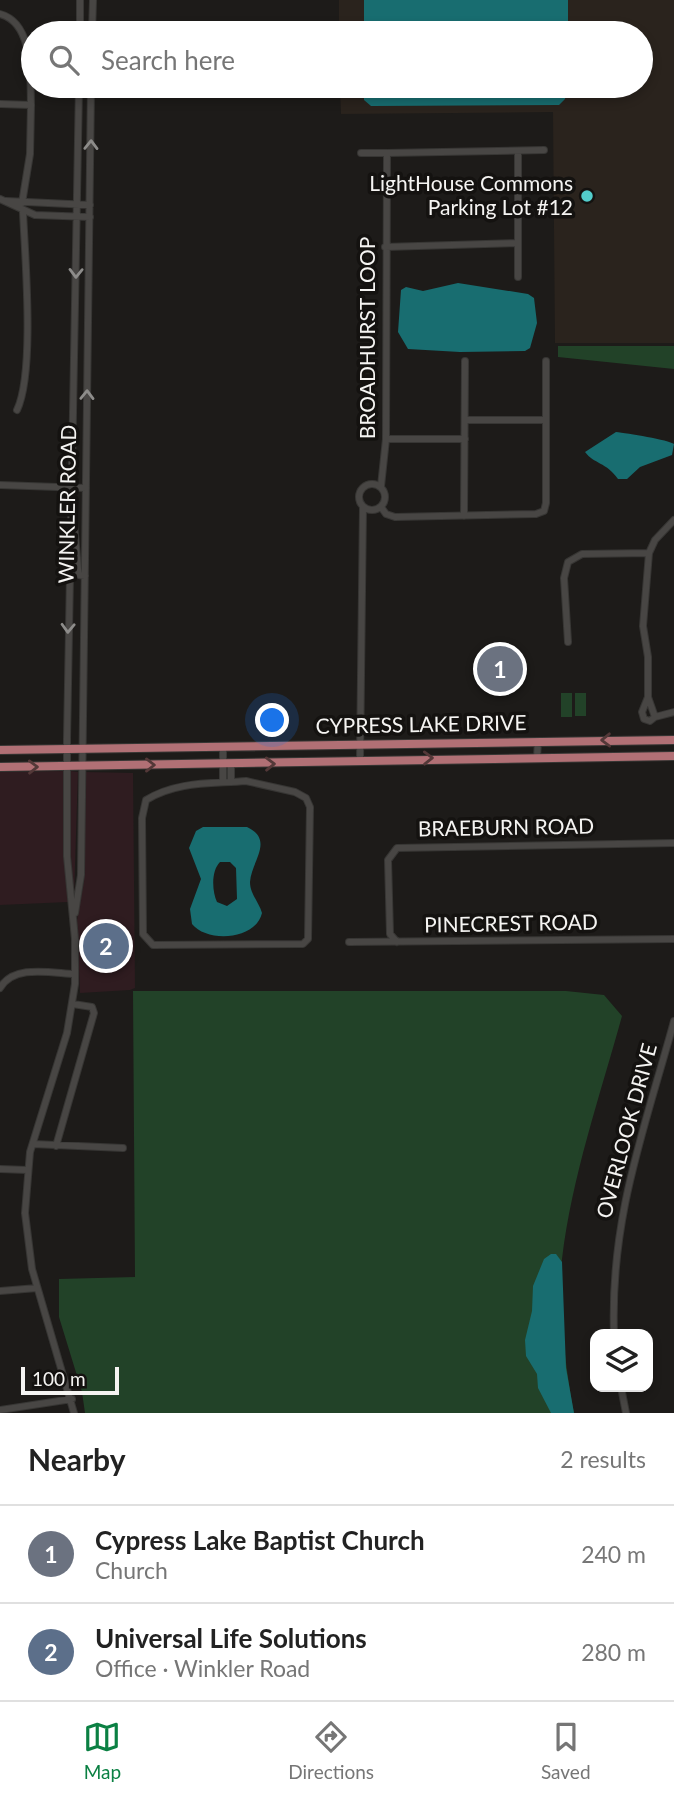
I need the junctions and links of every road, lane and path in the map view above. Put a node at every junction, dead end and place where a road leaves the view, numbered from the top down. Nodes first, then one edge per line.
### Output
1 (80, 0) edge
2 (93, 0) edge
3 (0, 14) edge
4 (80, 21) edge
5 (92, 21) edge
6 (21, 30) edge
7 (30, 98) edge
8 (79, 98) edge
9 (92, 98) edge
10 (0, 104) edge
11 (31, 105) junction
12 (544, 150) dead end
13 (518, 151) junction
14 (361, 153) dead end
15 (387, 153) junction
16 (2, 200) edge
17 (22, 203) junction
18 (78, 205) junction
19 (90, 205) junction
20 (23, 212) junction
21 (77, 216) junction
22 (90, 216) junction
23 (518, 243) junction
24 (385, 247) junction
25 (518, 277) dead end
26 (465, 361) dead end
27 (546, 361) dead end
28 (17, 410) dead end
29 (466, 420) junction
30 (546, 421) junction
31 (386, 439) junction
32 (465, 439) junction
33 (0, 485) edge
34 (73, 486) junction
35 (381, 486) junction
36 (86, 488) junction
37 (363, 507) junction
38 (381, 507) junction
39 (464, 516) junction
40 (72, 518) junction
41 (674, 520) edge
42 (649, 553) junction
43 (85, 576) junction
44 (568, 642) dead end
45 (648, 697) junction
46 (674, 712) edge
47 (655, 717) junction
48 (674, 740) edge
49 (538, 741) junction
50 (359, 743) junction
51 (223, 747) junction
52 (0, 750) edge
53 (67, 750) junction
54 (82, 750) junction
55 (674, 756) edge
56 (537, 757) junction
57 (360, 760) junction
58 (227, 764) junction
59 (67, 766) junction
60 (82, 766) junction
61 (0, 767) edge
62 (223, 782) junction
63 (232, 782) junction
64 (674, 843) edge
65 (73, 922) junction
66 (674, 939) edge
67 (349, 942) dead end
68 (397, 942) junction
69 (75, 974) junction
70 (0, 988) edge
71 (73, 1004) junction
72 (673, 1025) edge
73 (33, 1144) junction
74 (56, 1146) junction
75 (123, 1148) dead end
76 (0, 1169) edge
77 (27, 1170) junction
78 (37, 1287) junction
79 (0, 1291) edge
80 (614, 1329) edge
81 (622, 1392) edge
82 (72, 1399) junction
83 (0, 1409) edge
84 (74, 1413) edge
85 (626, 1413) edge

1 - 4 street
2 - 5 street
3 - 6 street
7 - 11 street
8 - 18 street, WINKLER ROAD
19 -> 9 street, WINKLER ROAD
10 - 11 street
11 - 17 street
12 - 13 street
13 - 15 street
13 - 23 street
14 - 15 street
15 - 24 street, BROADHURST LOOP
16 - 17 street
16 - 20 street
17 - 18 street
18 - 19 street
18 - 21 street, WINKLER ROAD
19 - 22 street, WINKLER ROAD
20 - 21 street
20 - 28 street
21 - 22 street
21 -> 34 street, WINKLER ROAD
36 -> 22 street, WINKLER ROAD
23 - 24 street
23 - 25 street
24 - 31 street, BROADHURST LOOP
26 - 29 street
27 - 30 street
29 - 30 street
29 - 32 street
30 - 39 street
31 - 32 street
31 - 35 street, BROADHURST LOOP
32 - 39 street
33 - 34 street
34 - 36 street
34 - 40 street, WINKLER ROAD
35 - 37 street
35 - 38 street, BROADHURST LOOP
36 - 43 street, WINKLER ROAD
37 - 38 street
37 - 50 street
38 - 39 street
40 - 43 street
40 -> 53 street, WINKLER ROAD
41 - 42 street
42 - 44 street
42 - 45 street
43 - 54 street, WINKLER ROAD
45 - 47 street
45 - 47 street
46 - 47 street
48 -> 49 main road, CYPRESS LAKE DRIVE
49 - 50 main road, CYPRESS LAKE DRIVE
49 - 56 street
50 - 51 main road, CYPRESS LAKE DRIVE
50 - 57 street
51 - 54 main road, CYPRESS LAKE DRIVE
51 - 58 street
52 - 53 main road, CYPRESS LAKE DRIVE
53 - 54 main road, CYPRESS LAKE DRIVE
53 - 59 street, WINKLER ROAD
54 - 60 street, WINKLER ROAD
55 - 56 main road, CYPRESS LAKE DRIVE
57 -> 56 main road, CYPRESS LAKE DRIVE
58 -> 57 main road, CYPRESS LAKE DRIVE
60 -> 58 main road, CYPRESS LAKE DRIVE
58 - 62 street
58 - 63 street
59 - 60 main road, CYPRESS LAKE DRIVE
61 -> 59 main road, CYPRESS LAKE DRIVE
59 - 65 street, WINKLER ROAD
60 - 65 street, WINKLER ROAD
62 - 63 street
62 - 63 street
64 - 68 street, BRAEBURN ROAD
65 - 69 street, WINKLER ROAD
66 - 68 street, PINECREST ROAD
67 - 68 street, PINECREST ROAD
69 - 70 street
69 - 71 street, WINKLER ROAD
71 - 73 street, WINKLER ROAD
71 - 74 street
72 - 80 street, OVERLOOK DRIVE
73 - 74 street
73 - 77 street, WINKLER ROAD
74 - 75 street
76 - 77 street
77 - 78 street, WINKLER ROAD
78 - 79 street
78 - 82 street, WINKLER ROAD
81 - 85 street
82 - 83 street
82 - 84 street, WINKLER ROAD

